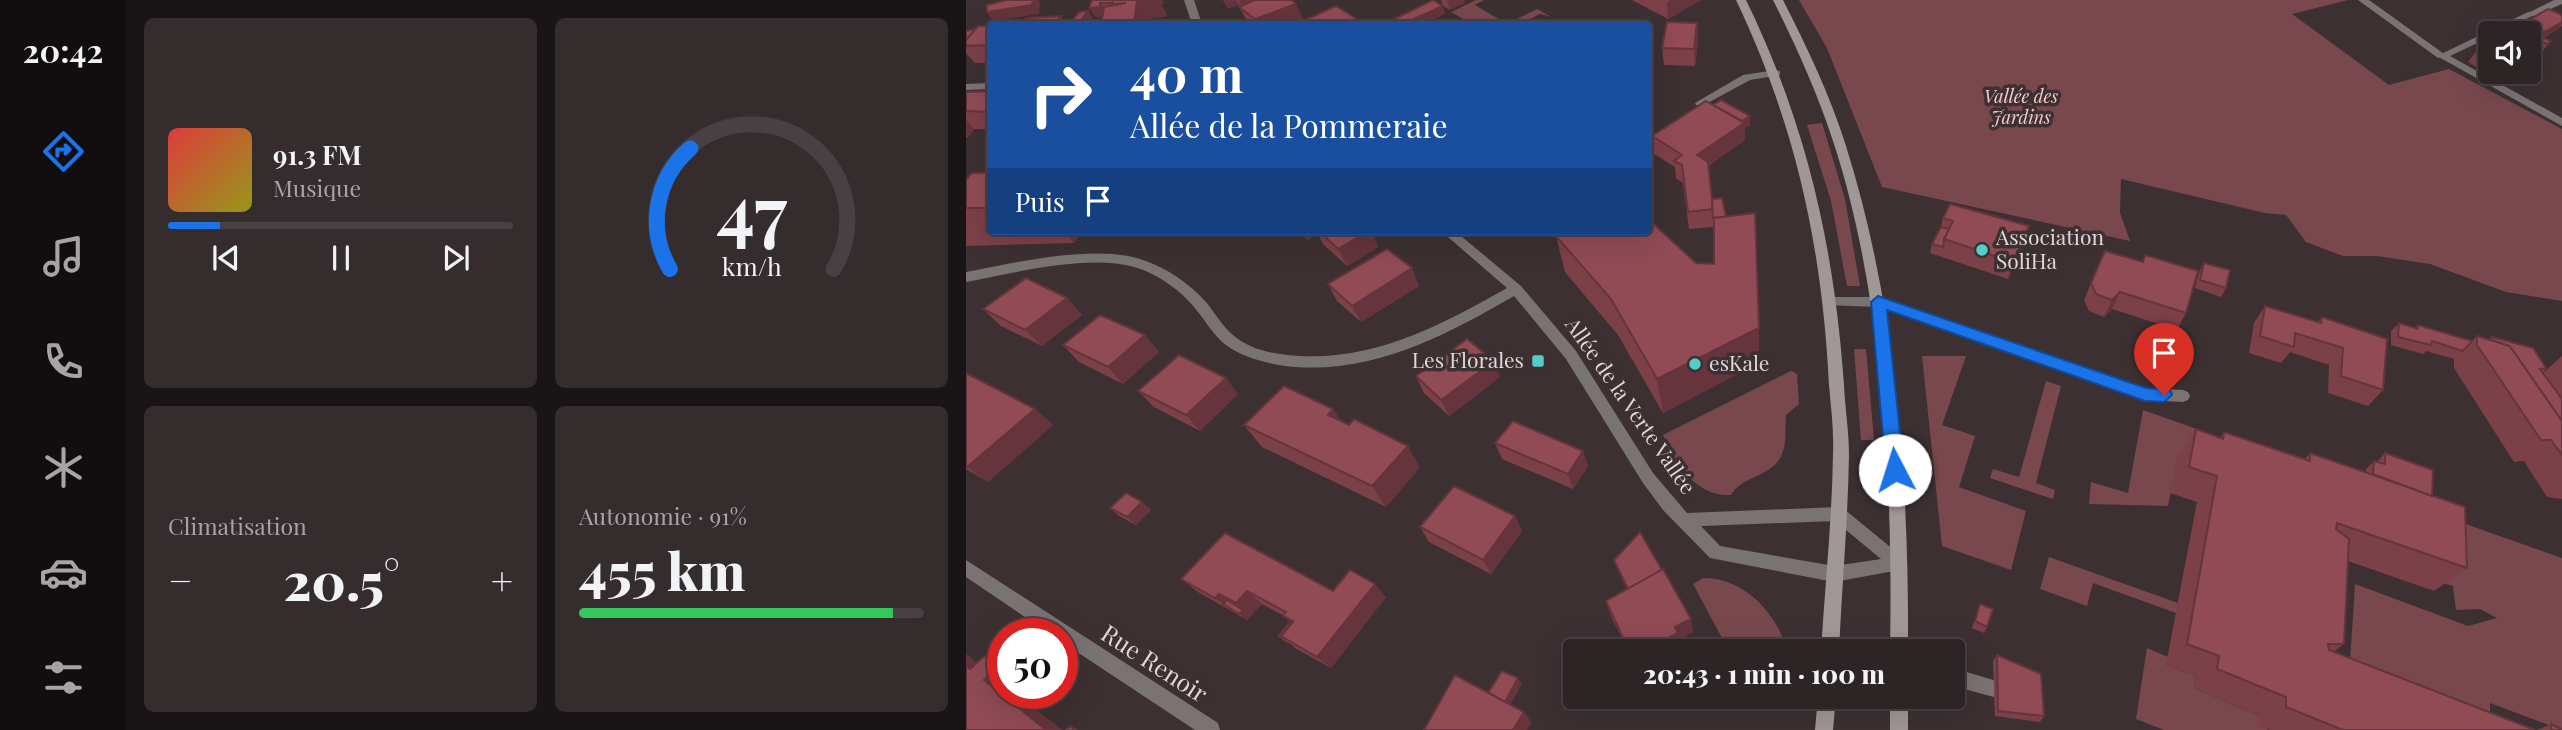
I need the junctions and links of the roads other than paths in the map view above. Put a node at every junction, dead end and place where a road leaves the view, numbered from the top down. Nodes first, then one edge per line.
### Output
1 (1189, 0) edge
2 (1741, 0) edge
3 (1779, 0) edge
4 (2363, 0) edge
5 (2562, 0) edge
6 (1196, 21) edge
7 (2442, 56) junction
8 (1776, 72) junction
9 (987, 86) edge
10 (966, 87) edge
11 (1700, 103) edge
12 (2562, 123) edge
13 (1452, 235) edge
14 (966, 276) edge
15 (1516, 289) junction
16 (1831, 302) junction
17 (1878, 302) junction
18 (2183, 396) dead end
19 (1838, 514) junction
20 (1684, 520) junction
21 (1899, 564) junction
22 (966, 568) edge
23 (1834, 574) junction
24 (1831, 639) edge
25 (1899, 639) edge
26 (1965, 680) edge
27 (1994, 688) edge
28 (1826, 709) edge
29 (1899, 709) edge
30 (1211, 730) edge
31 (1824, 730) edge
32 (1899, 730) edge

1 - 6 street
2 - 8 main road
3 - 17 main road
4 - 7 street
5 - 7 street
7 - 12 street
8 - 11 street
8 - 16 main road
9 - 10 street
13 - 15 street, Allée de la Verte Vallée
14 - 15 street
15 - 20 street, Allée de la Verte Vallée
16 - 17 street
16 - 19 main road
17 - 18 street
17 - 21 main road
19 - 20 street, Allée de la Verte Vallée
19 - 21 street
19 - 23 main road
20 - 23 street, Allée de la Verte Vallée
21 - 23 street, Allée de la Verte Vallée
21 - 25 main road
22 - 30 street, Rue Renoir
23 - 24 main road
26 - 27 street
28 - 31 main road
29 - 32 main road

